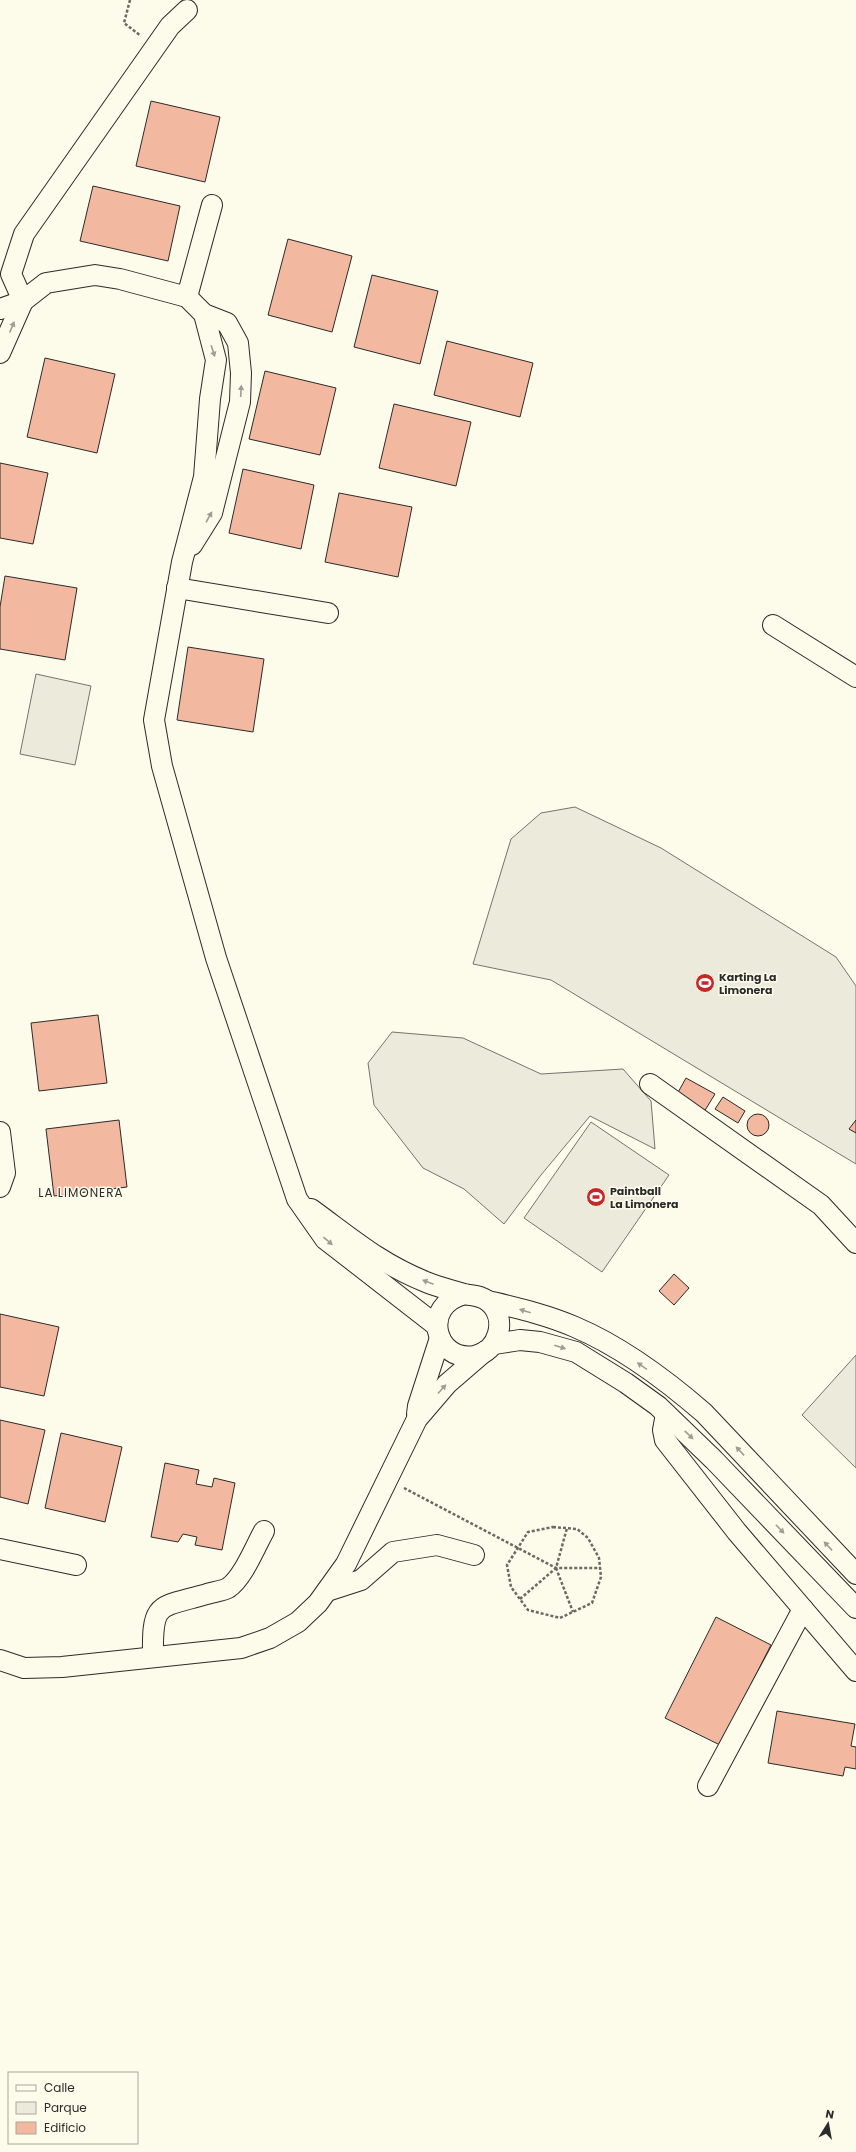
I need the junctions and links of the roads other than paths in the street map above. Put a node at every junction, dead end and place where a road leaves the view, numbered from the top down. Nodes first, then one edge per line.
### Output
1 (187, 10) dead end
2 (212, 204) dead end
3 (187, 297) junction
4 (24, 301) junction
5 (0, 309) edge
6 (204, 314) junction
7 (0, 353) edge
8 (182, 562) junction
9 (177, 588) junction
10 (328, 613) dead end
11 (773, 625) dead end
12 (856, 677) edge
13 (650, 1084) dead end
14 (0, 1132) edge
15 (0, 1187) edge
16 (297, 1198) junction
17 (856, 1242) edge
18 (465, 1294) junction
19 (488, 1301) junction
20 (438, 1332) junction
21 (489, 1348) junction
22 (666, 1414) junction
23 (417, 1419) junction
24 (264, 1531) dead end
25 (0, 1549) edge
26 (474, 1555) dead end
27 (76, 1565) dead end
28 (856, 1574) edge
29 (327, 1591) junction
30 (856, 1608) edge
31 (803, 1609) junction
32 (153, 1656) junction
33 (0, 1660) edge
34 (856, 1671) edge
35 (708, 1786) dead end

1 - 4 street
2 - 3 street
3 - 4 street
3 - 6 street
4 - 5 street
7 -> 4 street
6 -> 8 street
8 -> 6 street
8 - 9 street
9 - 10 street
9 - 16 street
11 - 12 street
13 - 17 street
14 - 15 street
18 -> 16 street
16 -> 20 street
18 - 19 street
18 - 20 street
19 - 21 street
28 -> 19 street
20 - 21 street
20 - 23 street
21 -> 22 street
23 -> 21 street
22 -> 30 street
22 - 31 street
23 - 29 street
24 - 32 street
25 - 27 street
26 - 29 street
29 - 32 street
31 - 34 street
31 - 35 street
32 - 33 street

